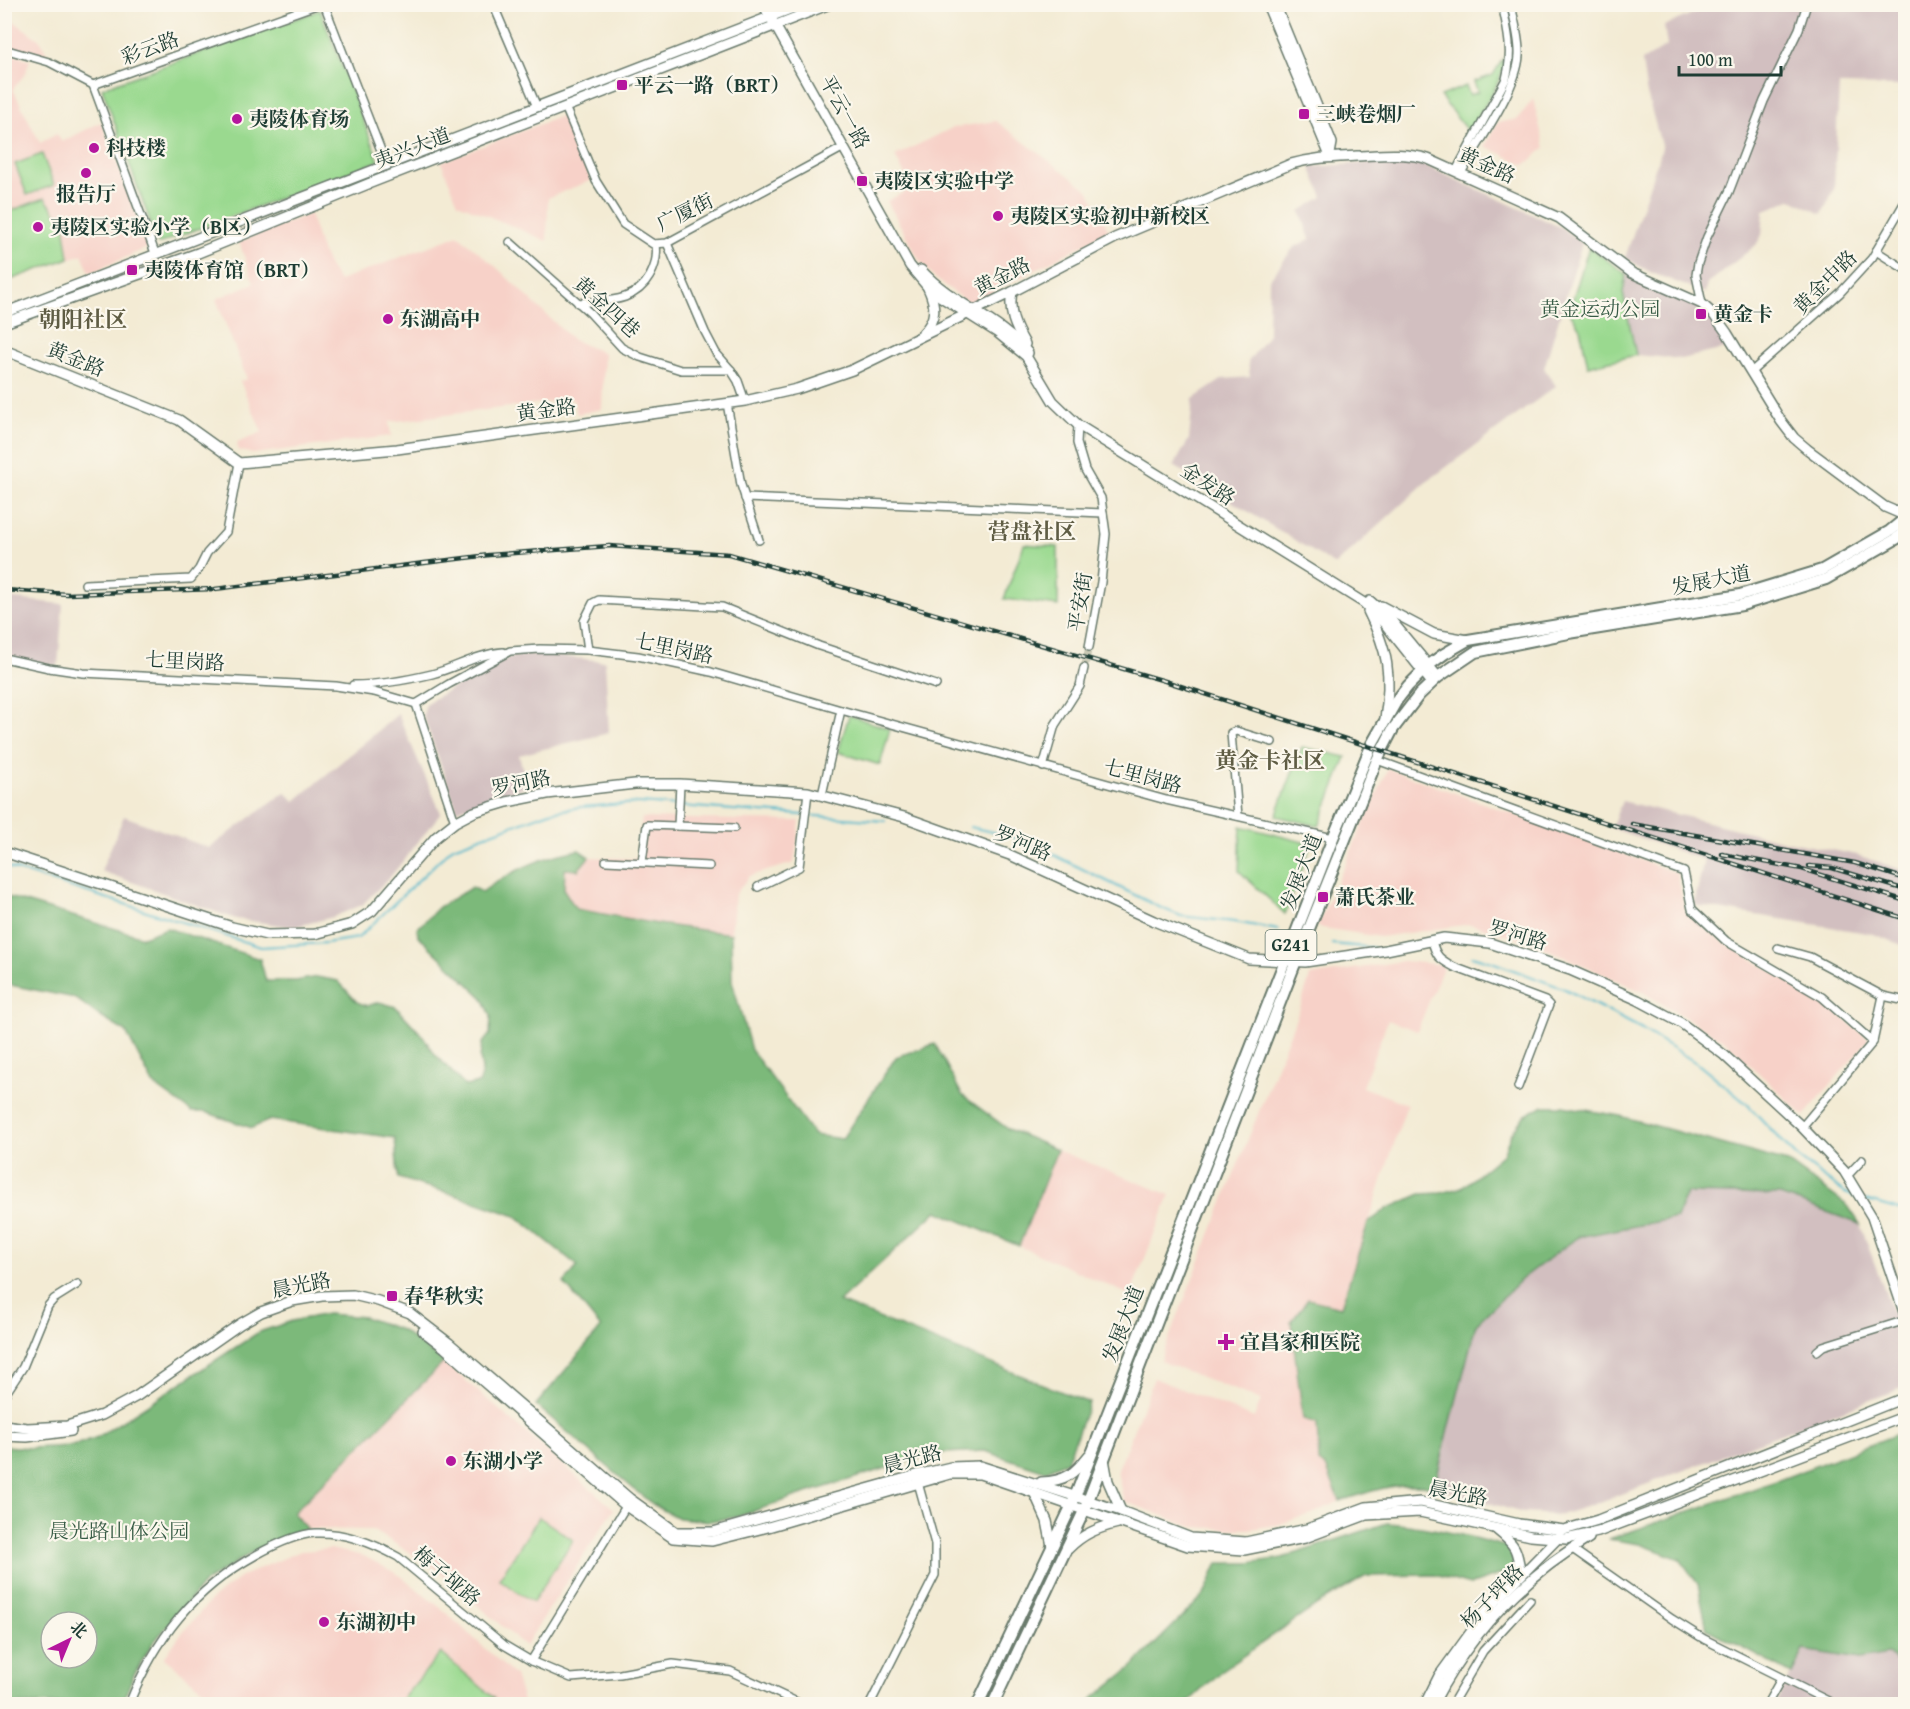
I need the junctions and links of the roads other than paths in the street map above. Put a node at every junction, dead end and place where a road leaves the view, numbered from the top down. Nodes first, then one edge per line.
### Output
1 (319, 4) edge
2 (324, 4) edge
3 (493, 4) edge
4 (764, 4) edge
5 (770, 4) edge
6 (803, 4) edge
7 (830, 4) edge
8 (1267, 4) edge
9 (1275, 4) edge
10 (1502, 4) edge
11 (1511, 4) edge
12 (1806, 4) edge
13 (777, 20) junction
14 (4, 49) edge
15 (93, 85) junction
16 (537, 107) junction
17 (566, 109) junction
18 (844, 147) junction
19 (1330, 156) junction
20 (387, 166) junction
21 (1460, 170) junction
22 (1905, 200) edge
23 (510, 242) dead end
24 (667, 243) junction
25 (657, 244) junction
26 (1876, 251) junction
27 (155, 253) junction
28 (1905, 270) edge
29 (927, 286) junction
30 (1012, 292) junction
31 (1701, 301) junction
32 (578, 303) junction
33 (970, 312) junction
34 (4, 313) edge
35 (4, 323) edge
36 (918, 338) junction
37 (4, 350) edge
38 (1034, 359) junction
39 (731, 370) junction
40 (1752, 371) junction
41 (745, 400) junction
42 (727, 403) junction
43 (1078, 425) junction
44 (239, 463) junction
45 (745, 498) junction
46 (1103, 513) junction
47 (1905, 517) edge
48 (1905, 531) edge
49 (759, 540) dead end
50 (85, 584) dead end
51 (1366, 602) junction
52 (1468, 640) junction
53 (1089, 647) tunnel mouth
54 (588, 650) junction
55 (510, 651) junction
56 (4, 658) edge
57 (1084, 668) tunnel mouth
58 (1426, 668) junction
59 (1435, 680) junction
60 (336, 686) junction
61 (936, 686) dead end
62 (416, 704) junction
63 (841, 710) junction
64 (1385, 722) junction
65 (1272, 742) dead end
66 (1377, 760) junction
67 (1043, 767) junction
68 (680, 784) junction
69 (808, 792) junction
70 (822, 795) junction
71 (1238, 816) junction
72 (455, 822) junction
73 (678, 826) junction
74 (734, 828) dead end
75 (1333, 838) junction
76 (4, 852) edge
77 (606, 861) dead end
78 (642, 862) junction
79 (709, 866) dead end
80 (759, 887) dead end
81 (1432, 941) junction
82 (1778, 948) dead end
83 (1290, 961) junction
84 (1883, 996) junction
85 (1905, 1001) edge
86 (1873, 1042) junction
87 (1518, 1087) dead end
88 (1802, 1127) junction
89 (1862, 1160) dead end
90 (1847, 1176) junction
91 (78, 1284) dead end
92 (1905, 1319) edge
93 (1816, 1351) dead end
94 (4, 1396) edge
95 (1905, 1397) edge
96 (1905, 1416) edge
97 (4, 1425) edge
98 (4, 1436) edge
99 (1093, 1451) junction
100 (1104, 1456) junction
101 (918, 1480) junction
102 (1032, 1482) junction
103 (1034, 1492) junction
104 (1076, 1496) junction
105 (628, 1503) junction
106 (1086, 1506) junction
107 (1071, 1507) junction
108 (1121, 1511) junction
109 (1118, 1523) junction
110 (1495, 1528) junction
111 (1565, 1539) junction
112 (1052, 1547) junction
113 (1066, 1551) junction
114 (1521, 1575) junction
115 (1530, 1600) dead end
116 (531, 1661) junction
117 (1781, 1679) junction
118 (129, 1704) edge
119 (801, 1704) edge
120 (870, 1704) edge
121 (978, 1704) edge
122 (993, 1704) edge
123 (1425, 1704) edge
124 (1433, 1704) edge
125 (1452, 1704) edge
126 (1767, 1704) edge
127 (1834, 1704) edge

1 - 15 street, 彩云路
2 - 20 street
3 - 16 street
4 - 13 main road, 平云一路
5 - 13 main road, 平云一路
6 - 13 main road, 夷兴大道
7 - 13 main road, 夷兴大道
8 - 19 main road
9 - 19 main road
10 - 21 street
11 - 21 street
12 - 31 street
13 - 16 main road, 夷兴大道
13 - 17 main road, 夷兴大道
13 - 18 main road, 平云一路
13 - 33 main road, 平云一路
14 - 15 street
15 - 27 street
16 - 20 main road, 夷兴大道
17 - 25 street, 广厦街
17 - 35 main road, 夷兴大道
18 - 24 street, 广厦街
18 - 29 main road, 平云一路
19 - 21 main road, 黄金路
19 - 30 main road, 黄金路
20 - 27 main road, 夷兴大道
21 - 31 main road, 黄金路
22 - 26 street, 黄金中路
23 - 32 street, 黄金四巷
24 - 25 street, 广厦街
24 - 39 street
25 - 32 street
26 - 28 street
26 - 40 street, 黄金中路
27 - 34 main road, 夷兴大道
29 - 33 main road, 平云一路
29 - 36 main road
30 - 33 main road, 黄金路
30 - 38 main road
31 - 40 main road, 黄金路
32 - 39 street, 黄金四巷
33 - 36 main road, 黄金路
33 - 38 main road, 金发路
33 - 43 main road, 金发路
36 - 41 main road, 黄金路
37 - 44 main road, 黄金路
38 - 51 main road, 金发路
39 - 41 street
40 - 47 main road, 黄金路
41 - 42 main road, 黄金路
42 - 44 main road, 黄金路
42 - 45 street
43 - 46 street, 平安街
43 - 51 main road, 金发路
44 - 50 street
45 - 46 street
45 - 49 street
46 - 53 street, 平安街
47 - 52 highway, 发展大道 / G241
48 - 59 highway, 发展大道 / G241
51 - 52 main road
51 - 58 main road, 金发路
51 - 64 main road
52 - 58 highway, 发展大道 / G241
54 - 55 street, 七里岗路
54 - 61 street
54 - 63 street, 七里岗路
55 - 60 street
55 - 62 street, 七里岗路
56 - 60 street, 七里岗路
57 - 67 street
58 - 59 main road, 金发路
58 - 64 highway, 发展大道 / G241
59 - 66 highway, 发展大道 / G241
60 - 62 street, 七里岗路
62 - 72 street
63 - 67 street, 七里岗路
63 - 70 street
64 - 75 highway, 发展大道 / G241
65 - 71 street
66 - 83 highway, 发展大道 / G241
66 - 86 street
67 - 71 street, 七里岗路
68 - 69 main road, 罗河路
68 - 72 main road, 罗河路
68 - 73 street
69 - 70 main road, 罗河路
69 - 80 street
70 - 83 main road, 罗河路
71 - 75 street, 七里岗路
72 - 76 main road, 罗河路
73 - 74 street
73 - 78 street
75 - 83 highway, 发展大道 / G241
77 - 78 street
78 - 79 street
81 - 83 main road, 罗河路
81 - 87 street
81 - 88 main road, 罗河路
82 - 84 street
83 - 99 highway, 发展大道 / G241
83 - 100 highway, 发展大道 / G241
84 - 85 street
84 - 86 street
86 - 88 street
88 - 90 main road, 罗河路
89 - 90 street
90 - 92 main road, 罗河路
91 - 94 street
92 - 93 street
95 - 111 main road, 晨光路
96 - 111 main road, 晨光路
97 - 105 main road, 晨光路
98 - 105 main road, 晨光路
99 - 102 main road
99 - 104 highway, 发展大道 / G241
100 - 106 highway, 发展大道 / G241
100 - 108 main road
101 - 102 main road, 晨光路
101 - 103 main road, 晨光路
101 - 105 main road, 晨光路
101 - 120 street
102 - 104 main road, 晨光路
103 - 107 main road, 晨光路
103 - 112 main road
104 - 106 main road, 晨光路
104 - 107 highway, 发展大道 / G241
105 - 116 street
106 - 107 main road, 晨光路
106 - 108 main road, 晨光路
106 - 109 main road, 晨光路
106 - 113 highway, 发展大道 / G241
107 - 112 highway, 发展大道 / G241
108 - 111 main road, 晨光路
109 - 110 main road, 晨光路
109 - 113 main road
110 - 111 main road, 晨光路
110 - 114 main road
111 - 114 main road
111 - 117 street
111 - 124 main road, 杨子坪路
112 - 121 highway, 发展大道 / G241
113 - 122 highway, 发展大道 / G241
114 - 123 main road
115 - 125 street
116 - 118 street, 梅子垭路
116 - 119 street, 梅子垭路
117 - 126 street
117 - 127 street

